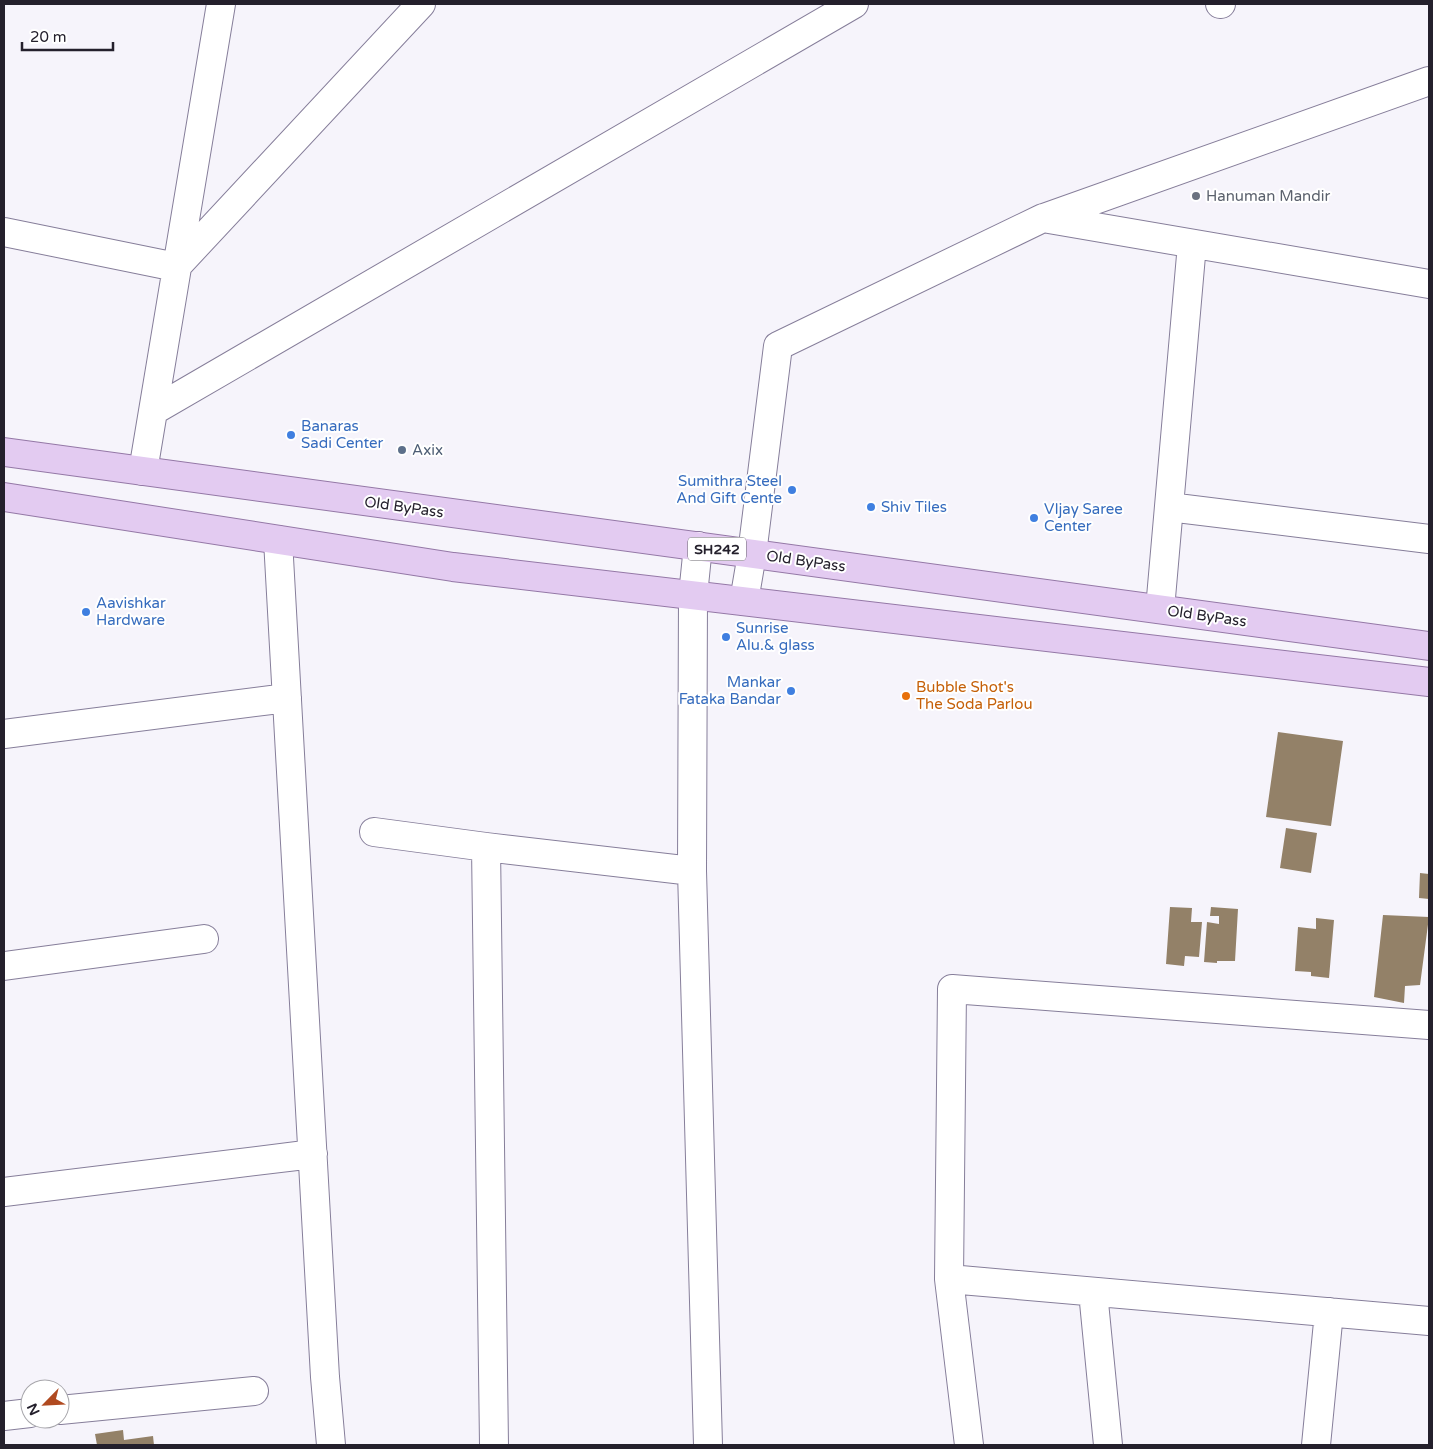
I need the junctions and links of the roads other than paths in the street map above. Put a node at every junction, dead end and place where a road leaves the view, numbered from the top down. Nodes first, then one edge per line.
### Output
1 (222, 4) edge
2 (421, 4) edge
3 (838, 7) edge
4 (1429, 81) edge
5 (1043, 218) junction
6 (4, 232) edge
7 (1192, 244) junction
8 (176, 267) junction
9 (1429, 284) edge
10 (153, 411) junction
11 (4, 452) edge
12 (143, 471) junction
13 (4, 497) edge
14 (1169, 507) junction
15 (1429, 539) edge
16 (278, 540) junction
17 (698, 546) junction
18 (752, 554) junction
19 (693, 595) junction
20 (744, 601) junction
21 (1160, 609) junction
22 (1429, 646) edge
23 (1429, 682) edge
24 (287, 698) junction
25 (4, 734) edge
26 (374, 832) dead end
27 (486, 847) junction
28 (692, 871) junction
29 (204, 938) dead end
30 (4, 966) edge
31 (1429, 1025) edge
32 (313, 1154) junction
33 (4, 1192) edge
34 (949, 1279) junction
35 (1093, 1292) junction
36 (1329, 1312) junction
37 (1429, 1321) edge
38 (254, 1391) dead end
39 (70, 1409) edge
40 (20, 1414) edge
41 (4, 1416) edge
42 (331, 1445) edge
43 (494, 1445) edge
44 (708, 1445) edge
45 (969, 1445) edge
46 (1108, 1445) edge
47 (1316, 1445) edge

1 - 8 street
2 - 8 street
3 - 10 street
4 - 5 street
5 - 7 street
5 - 18 street
6 - 8 street
7 - 9 street
7 - 14 street
8 - 10 street
10 - 12 street
11 - 12 main road, Old ByPass / SH242
12 - 17 main road, Old ByPass / SH242
13 - 16 main road
14 - 15 street
14 - 21 street
16 - 19 main road
16 - 24 street
17 - 18 main road, Old ByPass / SH242
17 - 19 street
18 - 20 street
18 - 21 main road, Old ByPass / SH242
19 - 20 main road
19 - 28 street
20 - 23 main road
21 - 22 main road, Old ByPass / SH242
24 - 25 street
24 - 32 street
26 - 27 street
27 - 28 street
27 - 43 street
28 - 44 street
29 - 30 street
31 - 34 street
32 - 33 street
32 - 42 street
34 - 35 street
34 - 45 street
35 - 36 street
35 - 46 street
36 - 37 street
36 - 47 street
38 - 39 street
40 - 41 street

